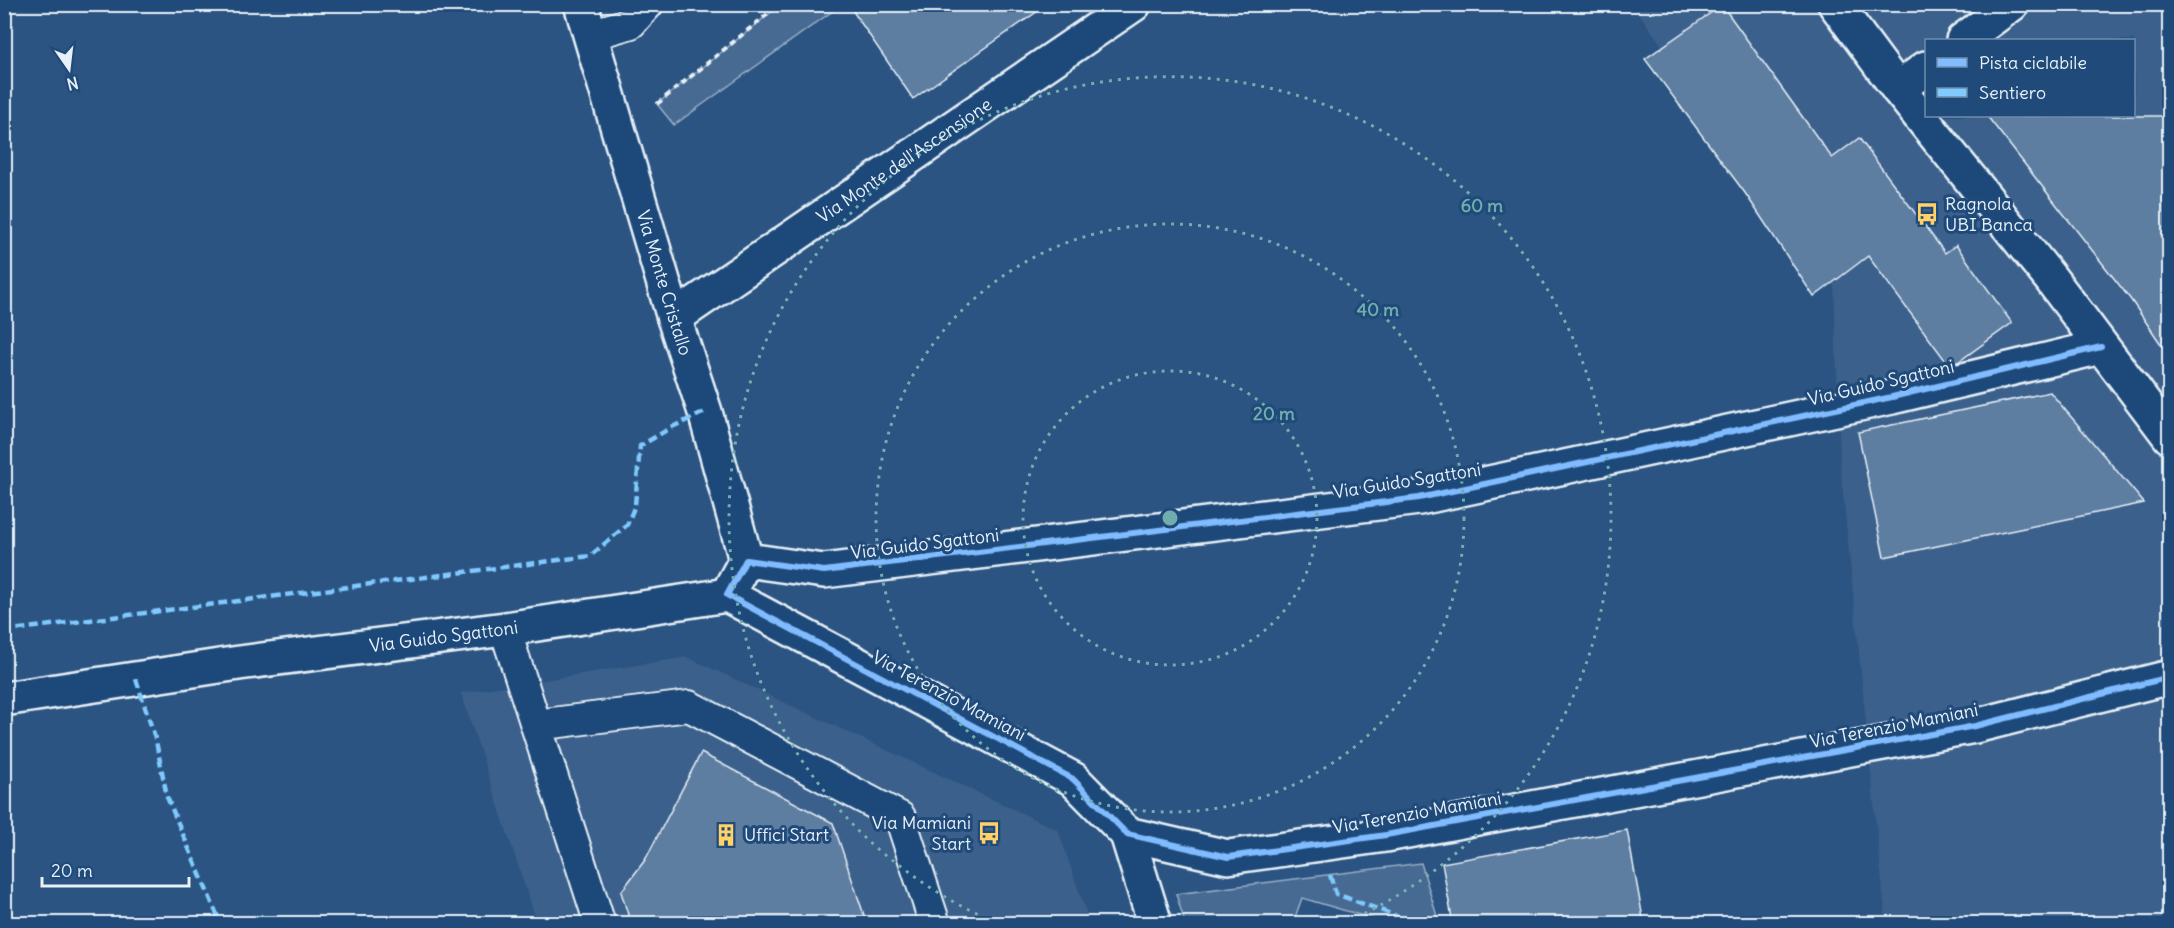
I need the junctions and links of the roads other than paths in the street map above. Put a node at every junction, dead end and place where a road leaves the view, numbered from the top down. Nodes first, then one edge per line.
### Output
1 (648, 4) edge
2 (1134, 4) edge
3 (1835, 4) edge
4 (2012, 4) edge
5 (586, 20) edge
6 (1964, 39) edge
7 (1925, 69) edge
8 (1898, 89) junction
9 (674, 318) junction
10 (2101, 347) junction
11 (2169, 437) edge
12 (746, 560) junction
13 (727, 595) junction
14 (505, 629) junction
15 (2169, 677) edge
16 (4, 699) edge
17 (536, 725) junction
18 (1126, 834) junction
19 (600, 924) edge
20 (935, 924) edge
21 (1155, 924) edge

1 - 5 lane
2 - 9 street, Via Monte dell'Ascensione
3 - 8 street
4 - 6 street
5 - 9 street, Via Monte Cristallo
7 - 8 street
8 - 10 street
9 - 12 street, Via Monte Cristallo
10 - 11 street
10 - 12 street, Via Guido Sgattoni
12 - 13 street
13 - 14 street, Via Guido Sgattoni
13 - 18 street, Via Terenzio Mamiani
14 - 16 street, Via Guido Sgattoni
14 - 17 lane
15 - 18 street, Via Terenzio Mamiani
17 - 19 lane
17 - 20 lane
18 - 21 street

